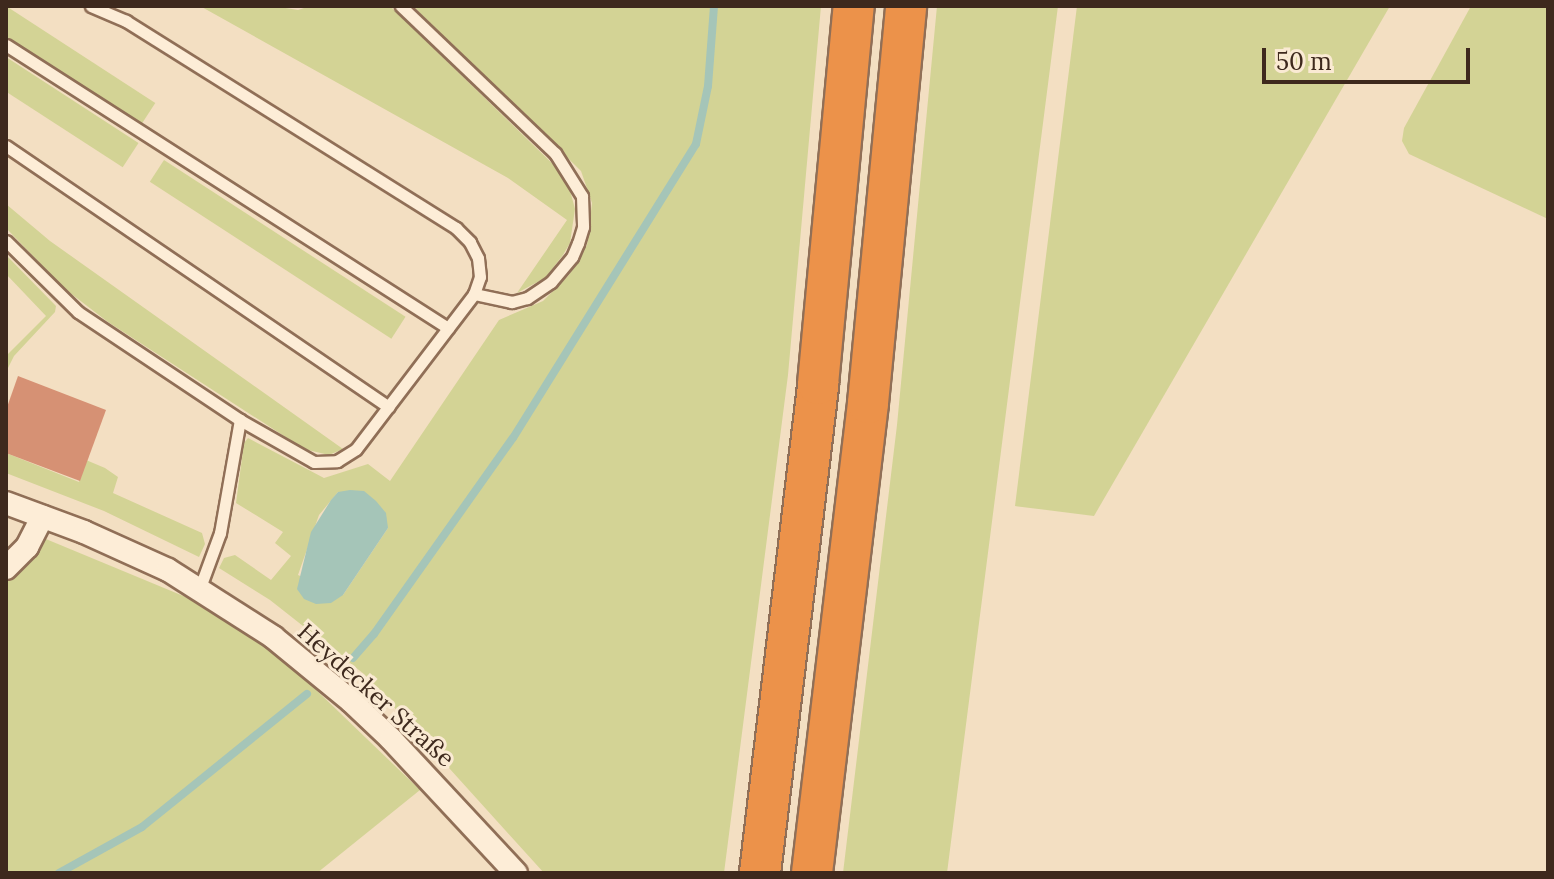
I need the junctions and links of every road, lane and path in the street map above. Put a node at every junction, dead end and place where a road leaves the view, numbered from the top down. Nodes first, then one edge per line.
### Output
1 (91, 6) edge
2 (401, 6) edge
3 (854, 6) edge
4 (906, 6) edge
5 (6, 45) edge
6 (6, 146) edge
7 (6, 241) edge
8 (474, 294) junction
9 (448, 328) junction
10 (388, 407) junction
11 (240, 420) junction
12 (6, 503) edge
13 (42, 517) junction
14 (6, 568) edge
15 (199, 590) junction
16 (516, 873) edge
17 (760, 873) edge
18 (812, 873) edge

1 - 8 lane
2 - 8 lane
3 - 17 highway
4 - 18 highway
5 - 9 lane
6 - 10 lane
7 - 11 lane
8 - 9 lane
9 - 10 lane
10 - 11 lane
11 - 15 lane
12 - 13 street, Heydecker Straße
13 - 14 street
13 - 15 street, Heydecker Straße
15 - 16 street, Heydecker Straße

